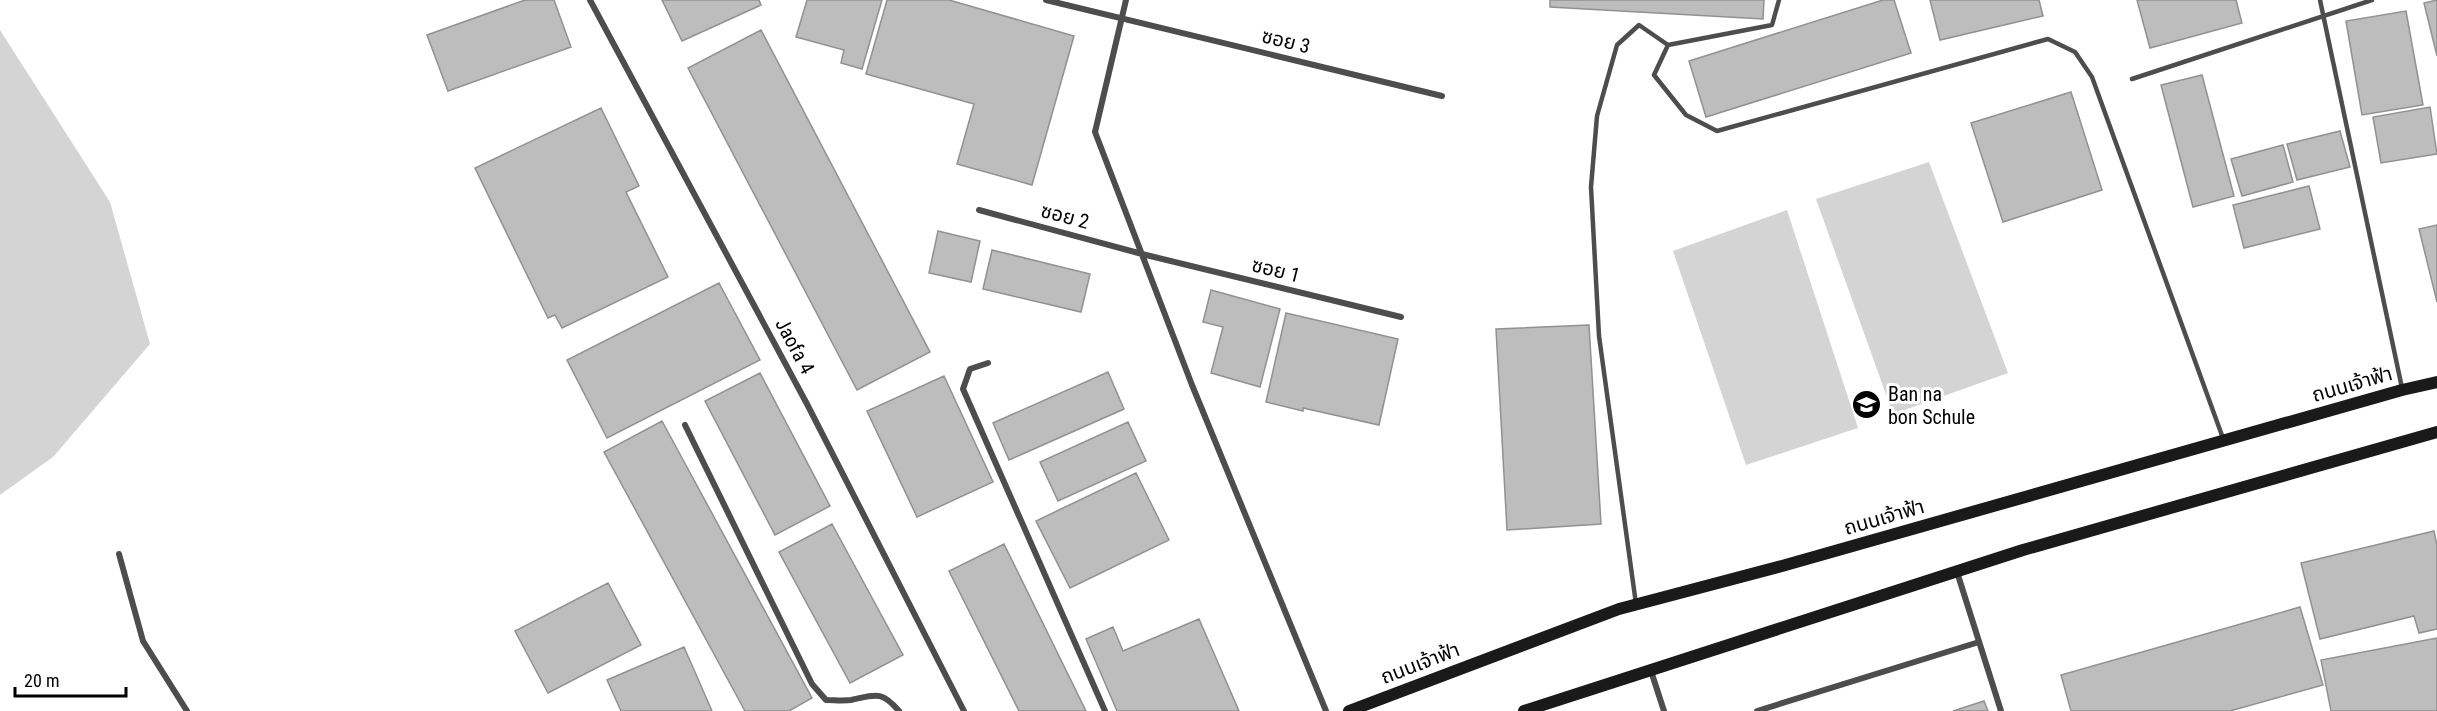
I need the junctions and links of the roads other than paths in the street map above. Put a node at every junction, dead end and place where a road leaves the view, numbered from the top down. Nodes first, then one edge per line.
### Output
1 (590, 0) edge
2 (1046, 0) edge
3 (1126, 0) edge
4 (1779, 0) edge
5 (2320, 0) edge
6 (2372, 0) edge
7 (2325, 15) junction
8 (1122, 19) junction
9 (1668, 45) junction
10 (2132, 79) dead end
11 (1442, 96) dead end
12 (979, 210) dead end
13 (1142, 254) junction
14 (1401, 317) dead end
15 (988, 363) dead end
16 (2437, 382) edge
17 (2402, 390) junction
18 (685, 425) dead end
19 (2437, 432) edge
20 (2224, 441) junction
21 (119, 554) dead end
22 (1957, 572) junction
23 (1636, 604) junction
24 (1979, 642) junction
25 (1650, 670) junction
26 (187, 711) edge
27 (899, 711) edge
28 (964, 711) edge
29 (1105, 711) edge
30 (1326, 711) edge
31 (1349, 711) edge
32 (1524, 711) edge
33 (1664, 711) edge
34 (1757, 711) edge
35 (2001, 711) edge

1 - 28 street, Jaofa 4
2 - 8 street, ซอย 3
3 - 8 street
4 - 9 lane
5 - 7 lane
6 - 7 lane
7 - 10 lane
7 - 17 lane
8 - 11 street, ซอย 3
8 - 13 street
9 - 20 lane
9 - 23 lane
12 - 13 street, ซอย 2
13 - 14 street, ซอย 1
13 - 30 street
15 - 29 street
16 - 17 main road, ถนนเจ้าฟ้า
17 - 20 main road, ถนนเจ้าฟ้า
18 - 27 street
19 - 22 main road
20 - 23 main road, ถนนเจ้าฟ้า
21 - 26 street
22 - 24 street
22 - 25 main road
23 - 31 main road, ถนนเจ้าฟ้า
24 - 34 street
24 - 35 street
25 - 32 main road
25 - 33 street

